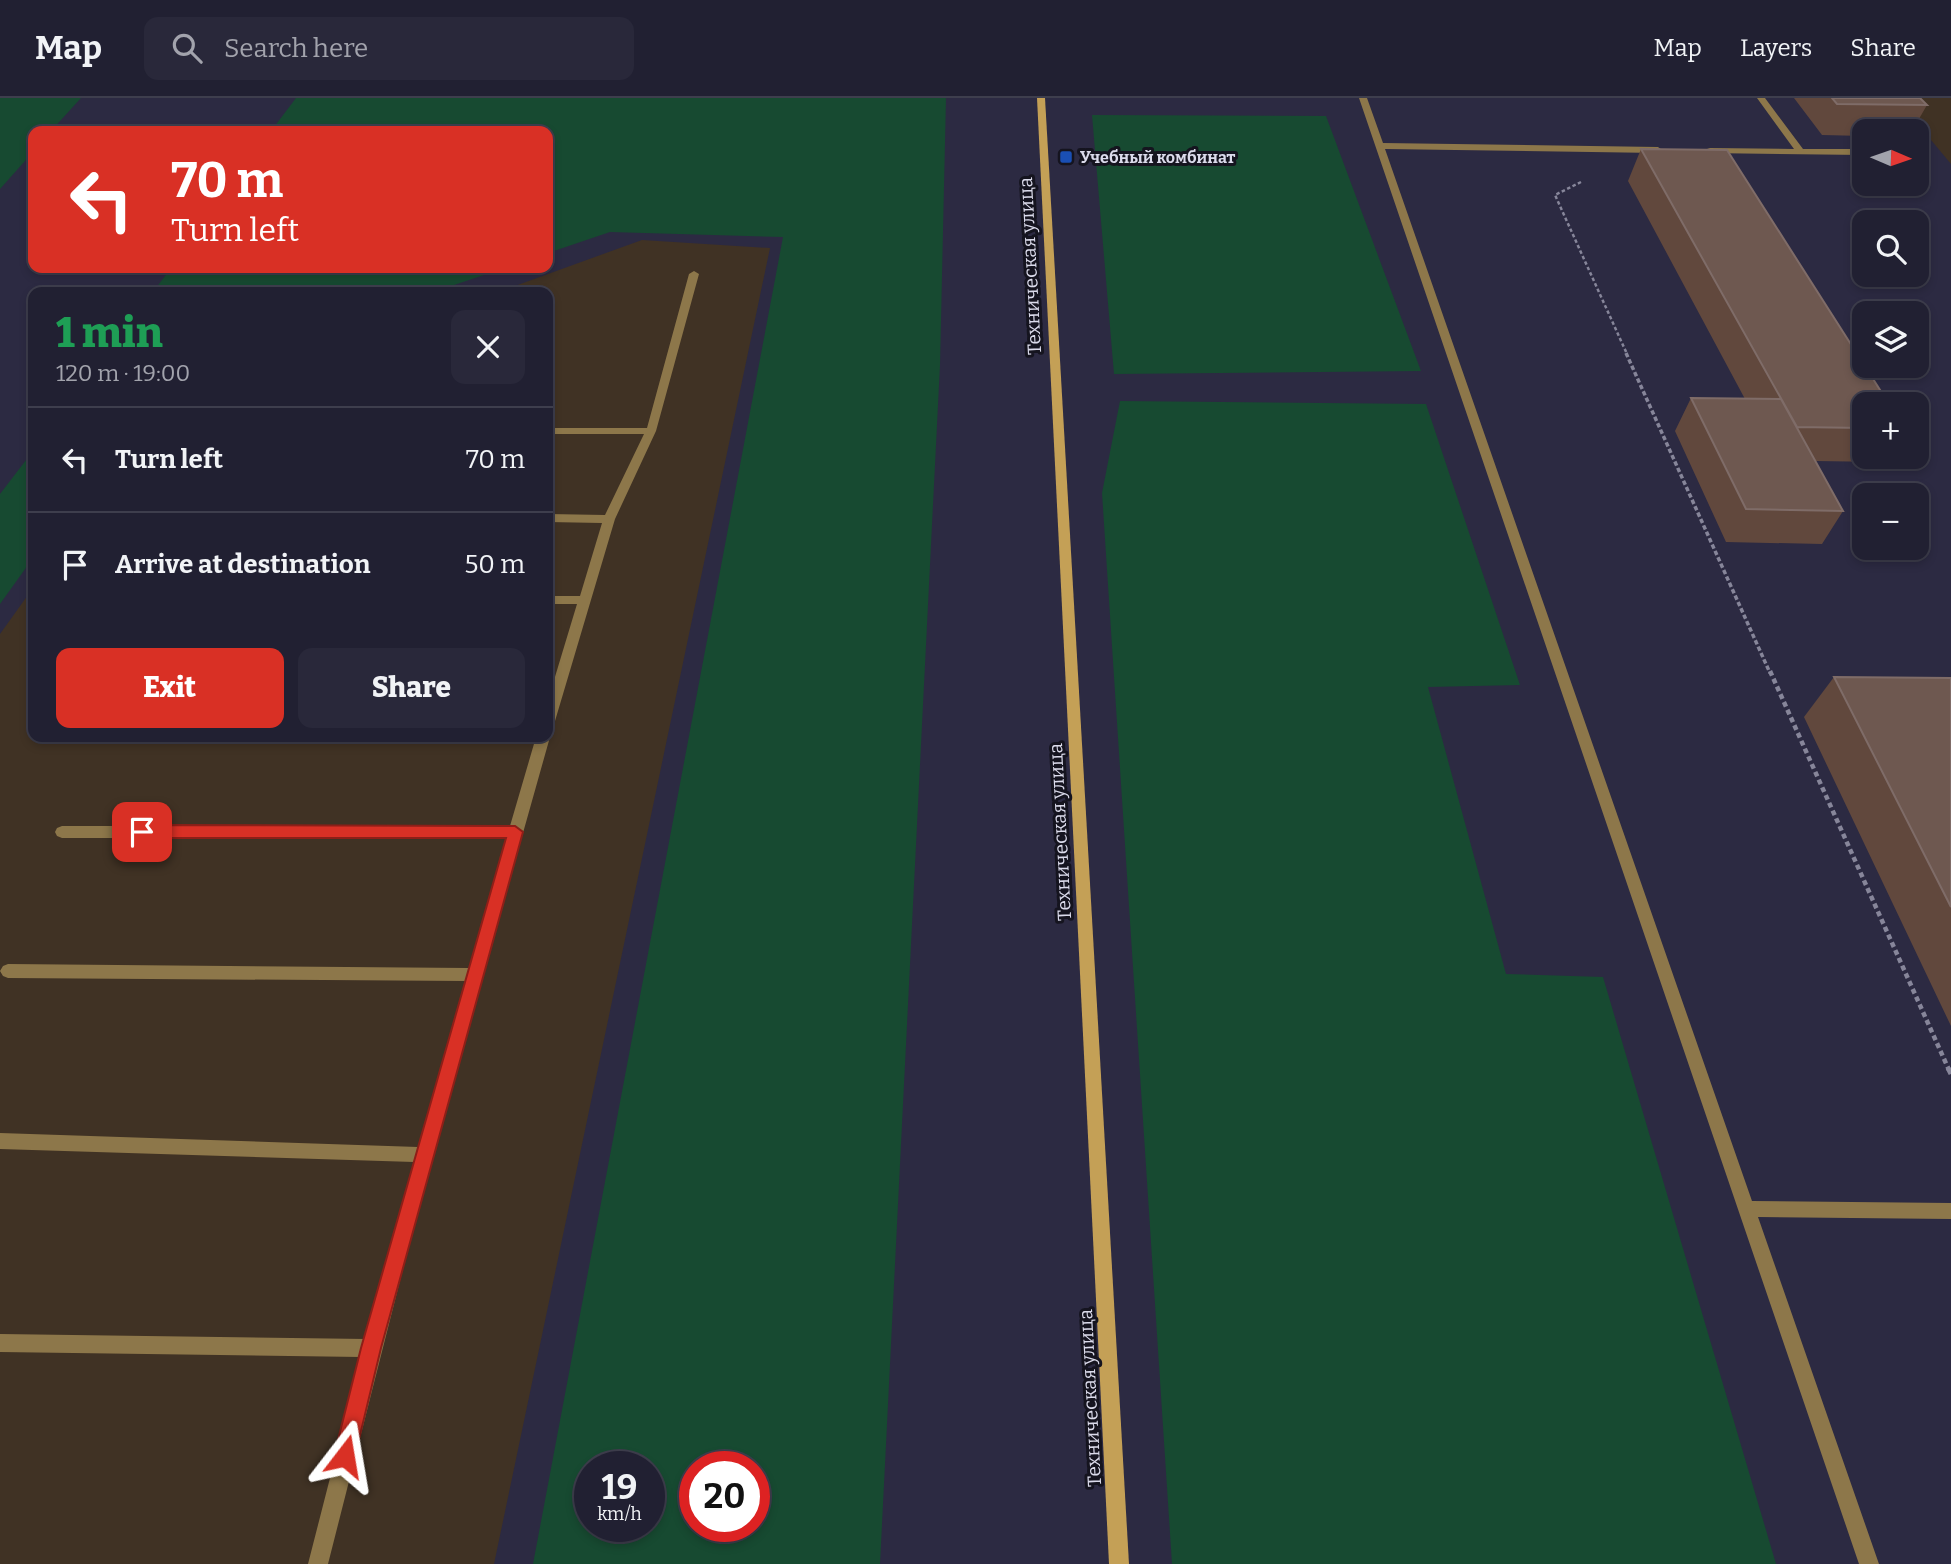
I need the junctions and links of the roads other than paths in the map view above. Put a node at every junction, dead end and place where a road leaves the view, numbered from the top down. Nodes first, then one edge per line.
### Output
1 (1041, 98) edge
2 (1363, 98) edge
3 (1761, 98) edge
4 (1380, 146) junction
5 (1674, 151) edge
6 (1702, 151) edge
7 (1800, 151) junction
8 (1852, 152) edge
9 (694, 274) dead end
10 (553, 431) edge
11 (651, 432) junction
12 (553, 518) edge
13 (609, 519) junction
14 (553, 600) edge
15 (583, 600) junction
16 (553, 697) edge
17 (542, 742) edge
18 (62, 832) dead end
19 (515, 832) junction
20 (8, 971) dead end
21 (474, 975) junction
22 (0, 1141) edge
23 (427, 1155) junction
24 (1746, 1209) junction
25 (1951, 1211) edge
26 (0, 1343) edge
27 (371, 1348) junction
28 (318, 1564) edge
29 (1119, 1564) edge
30 (1869, 1564) edge

1 - 29 main road, Техническая улица
2 - 4 lane
3 - 7 lane
4 - 5 lane
4 - 24 lane
6 - 7 lane
7 - 8 lane
9 - 11 lane
10 - 11 lane
11 - 13 lane
12 - 13 lane
13 - 15 lane
14 - 15 lane
15 - 16 lane
17 - 19 lane
18 - 19 lane
19 - 21 lane
20 - 21 lane
21 - 23 lane
22 - 23 lane
23 - 27 lane
24 - 25 lane
24 - 30 lane
26 - 27 lane
27 - 28 lane

